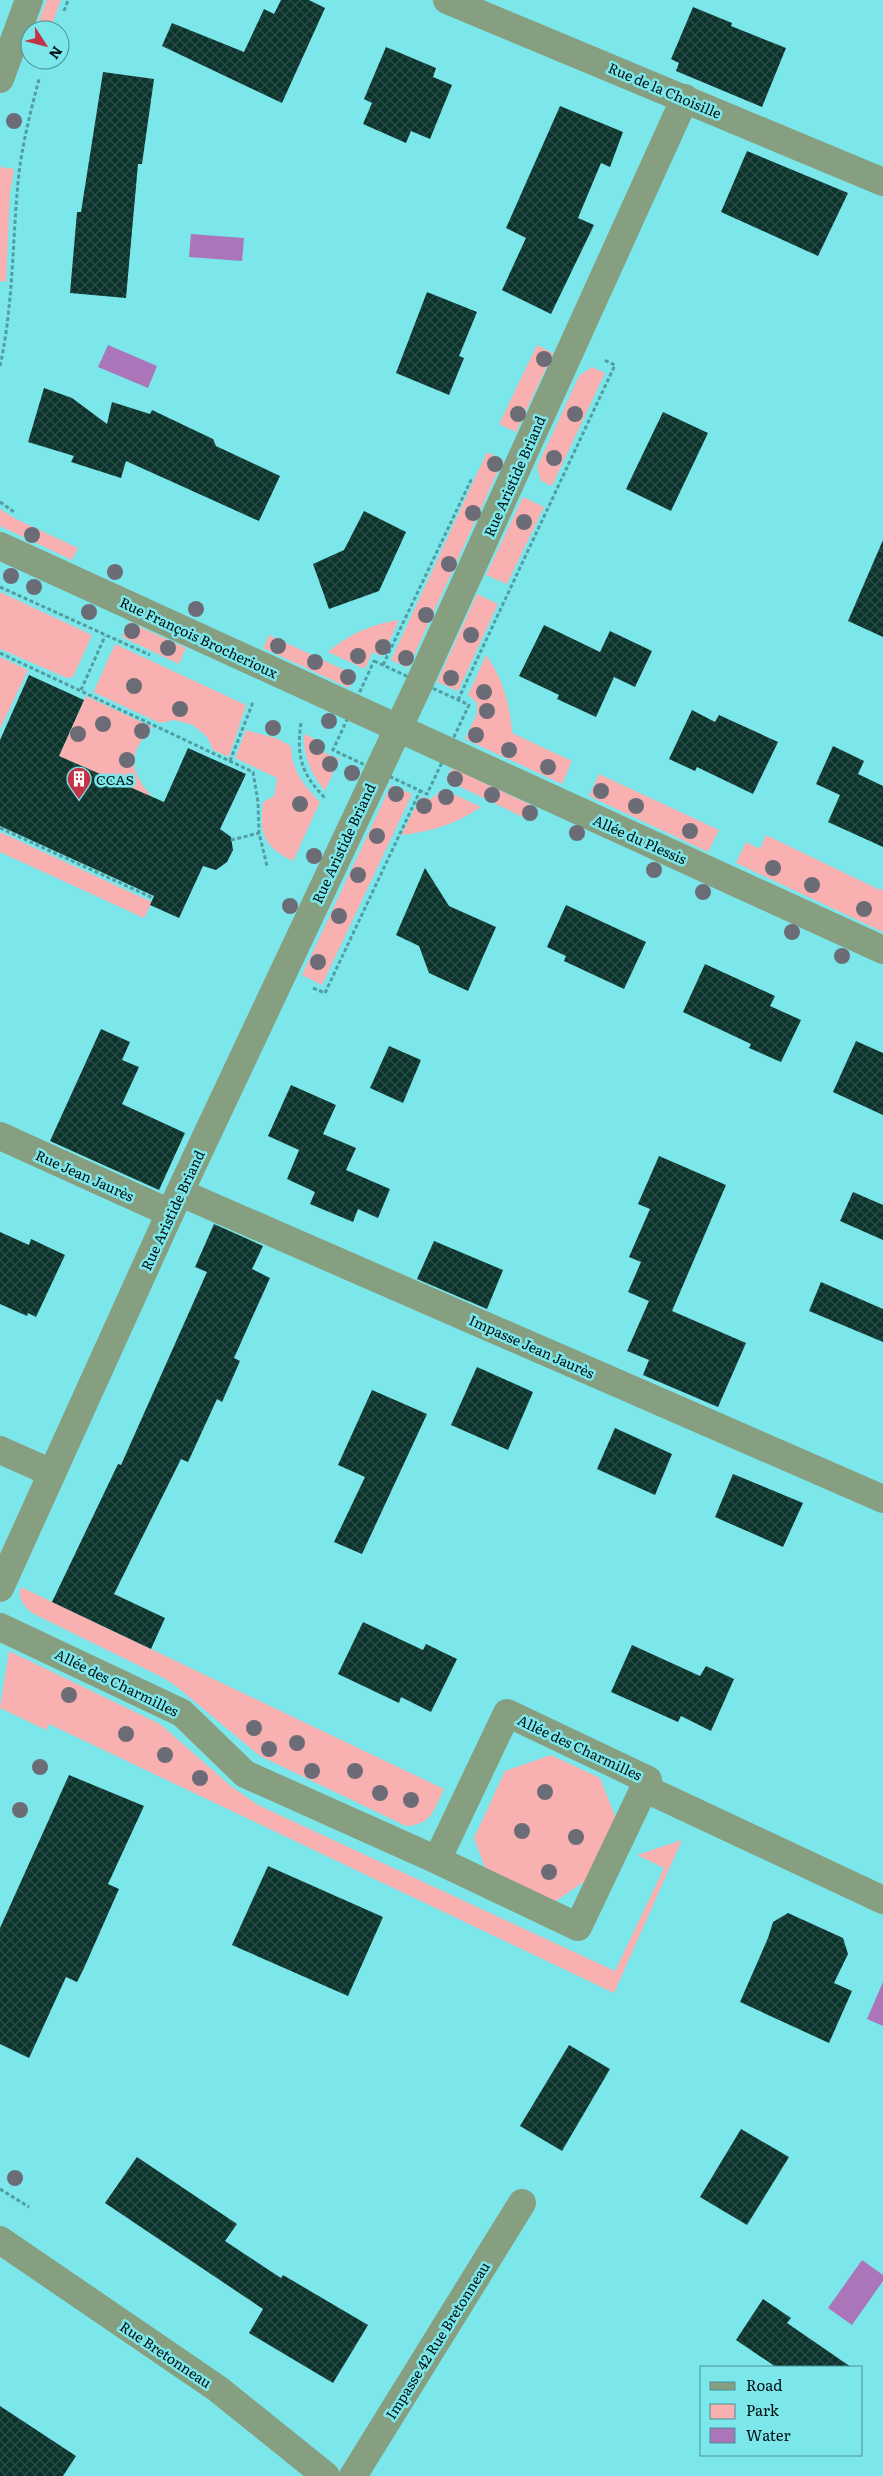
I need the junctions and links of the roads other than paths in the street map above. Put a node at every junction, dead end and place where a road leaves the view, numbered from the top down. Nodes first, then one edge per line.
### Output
1 (29, 0) edge
2 (447, 0) edge
3 (0, 79) edge
4 (685, 98) junction
5 (883, 182) edge
6 (0, 546) edge
7 (398, 728) junction
8 (883, 950) edge
9 (0, 1136) edge
10 (175, 1203) junction
11 (0, 1450) edge
12 (52, 1473) junction
13 (883, 1499) edge
14 (0, 1588) edge
15 (0, 1627) edge
16 (644, 1788) junction
17 (437, 1860) junction
18 (883, 1900) edge
19 (522, 2203) dead end
20 (0, 2240) edge
21 (326, 2476) edge
22 (353, 2476) edge

1 - 3 street
2 - 4 street, Rue de la Choisille
4 - 5 street, Rue de la Choisille
4 - 7 street, Rue Aristide Briand
6 - 7 street, Rue François Brocherioux
7 - 8 street, Allée du Plessis
7 - 10 street, Rue Aristide Briand
9 - 10 street, Rue Jean Jaurès
10 - 12 street, Rue Aristide Briand
10 - 13 street, Impasse Jean Jaurès
11 - 12 street
12 - 14 street, Rue Aristide Briand
15 - 17 street, Allée des Charmilles
16 - 17 street, Allée des Charmilles
16 - 17 street, Allée des Charmilles
16 - 18 street
19 - 22 street, Impasse 42 Rue Bretonneau
20 - 21 street, Rue Bretonneau

